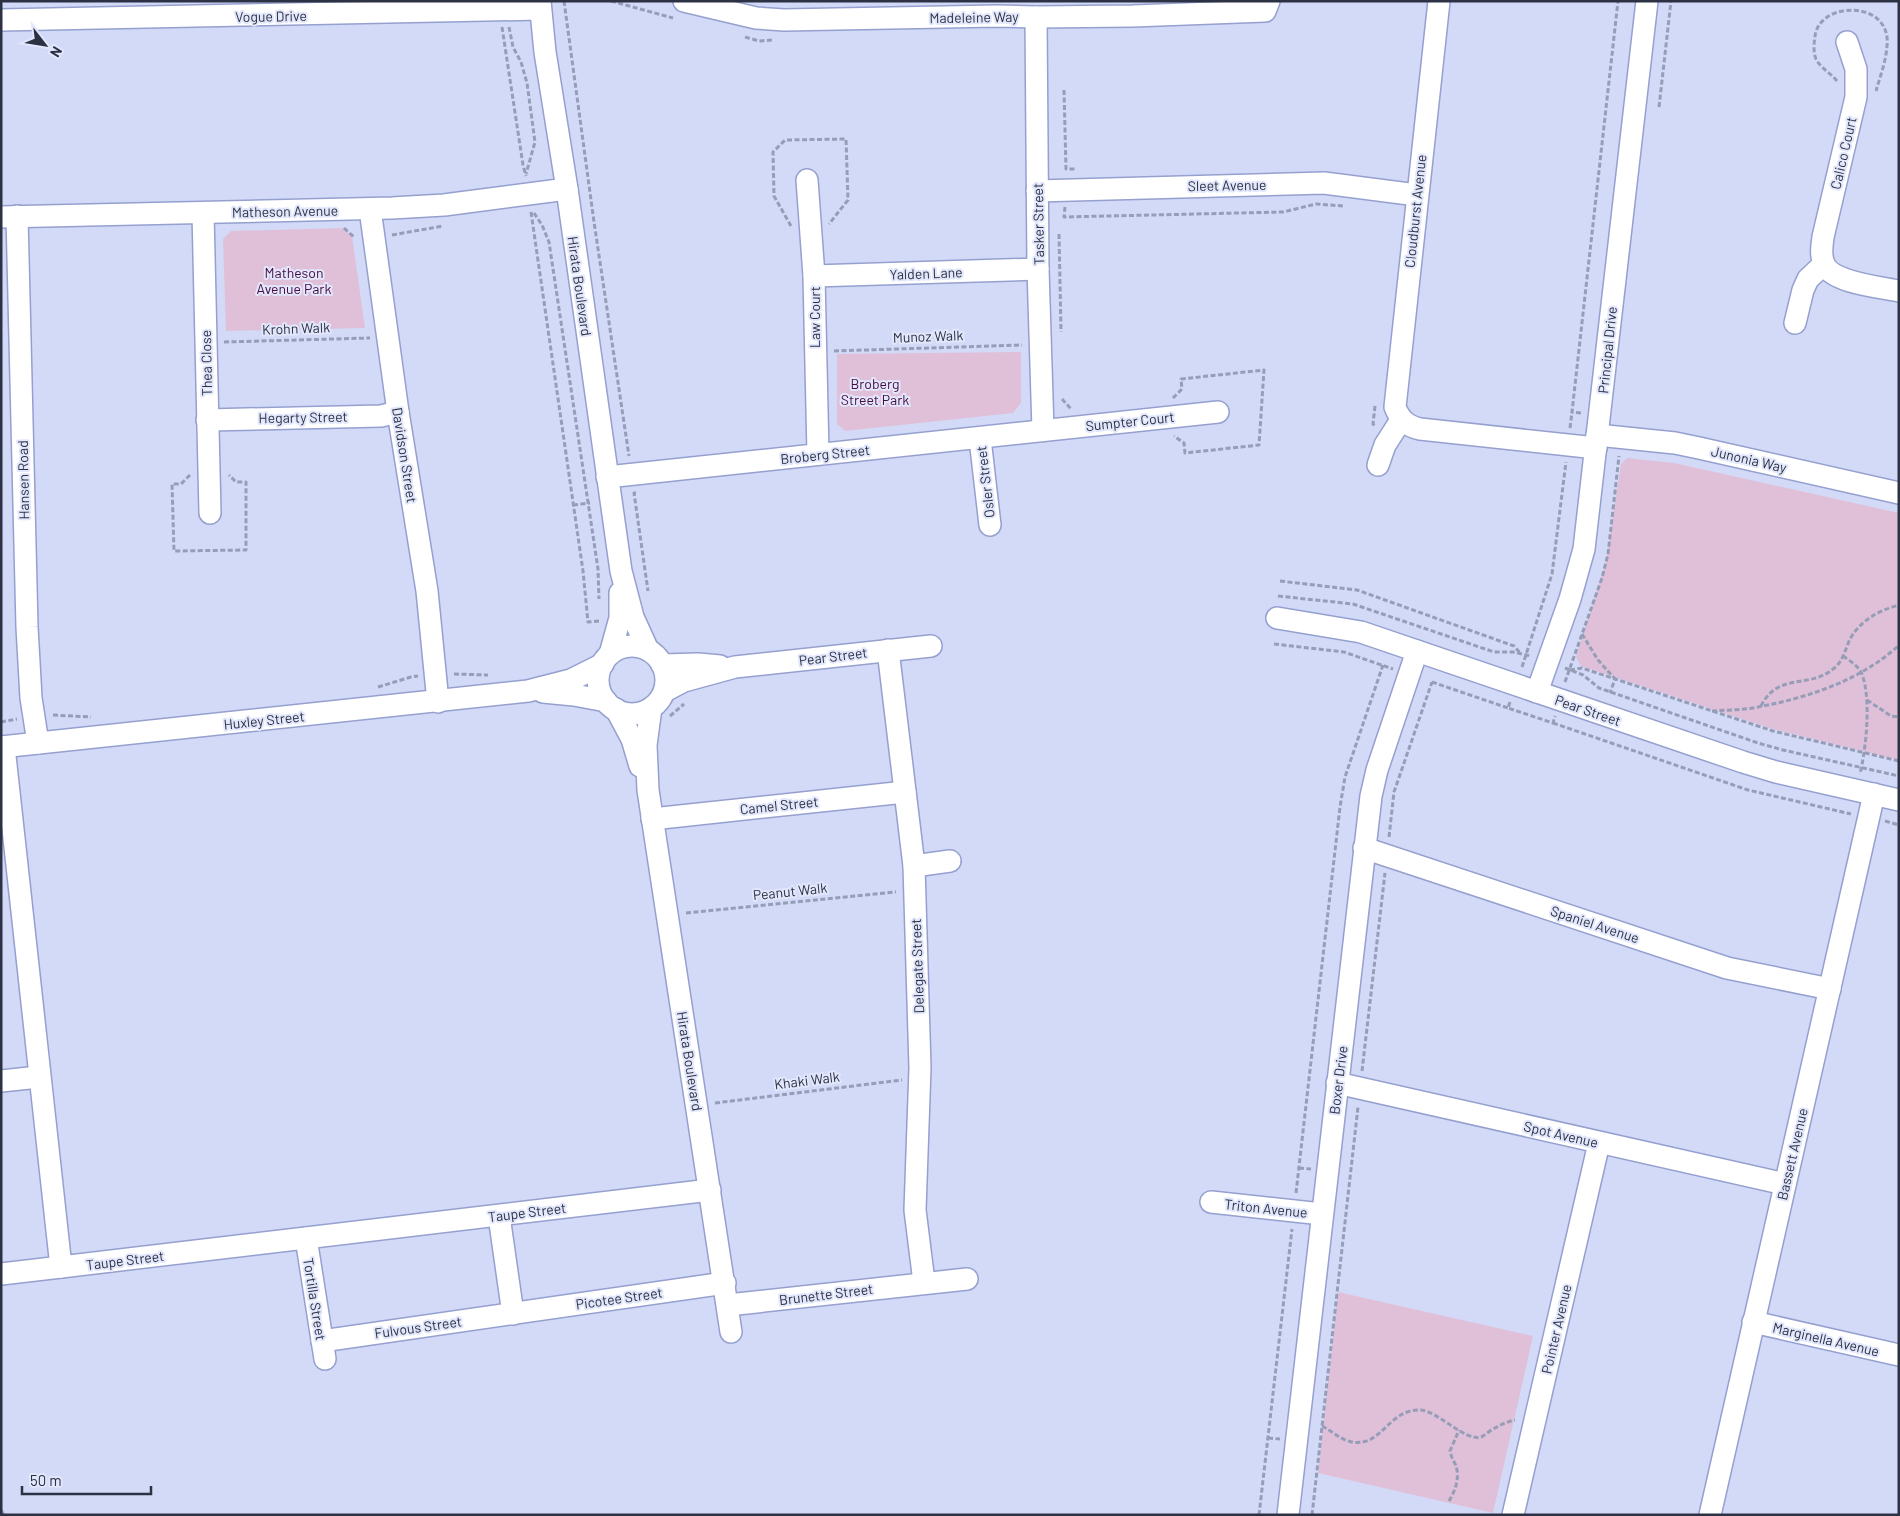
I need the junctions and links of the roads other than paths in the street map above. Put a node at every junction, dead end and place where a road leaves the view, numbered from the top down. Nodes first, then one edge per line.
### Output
1 (684, 1) edge
2 (1439, 1) edge
3 (1647, 1) edge
4 (540, 5) edge
5 (1267, 6) edge
6 (731, 7) edge
7 (998, 8) edge
8 (1134, 9) edge
9 (870, 10) edge
10 (1036, 17) junction
11 (1, 20) edge
12 (1847, 42) dead end
13 (807, 180) dead end
14 (567, 189) junction
15 (1037, 191) junction
16 (1417, 195) junction
17 (370, 209) junction
18 (203, 213) junction
19 (9, 217) edge
20 (1824, 264) junction
21 (1038, 269) junction
22 (814, 276) junction
23 (1899, 292) edge
24 (1795, 323) dead end
25 (398, 412) junction
26 (1218, 412) dead end
27 (207, 420) junction
28 (1396, 428) junction
29 (1043, 430) junction
30 (1598, 432) junction
31 (980, 439) junction
32 (818, 454) junction
33 (1378, 465) dead end
34 (607, 477) junction
35 (1899, 493) edge
36 (210, 513) dead end
37 (990, 525) dead end
38 (621, 570) junction
39 (1278, 618) dead end
40 (931, 646) dead end
41 (888, 650) junction
42 (1417, 651) junction
43 (655, 658) junction
44 (606, 659) junction
45 (735, 668) junction
46 (528, 691) junction
47 (665, 691) junction
48 (1537, 692) junction
49 (438, 702) junction
50 (611, 705) junction
51 (651, 708) junction
52 (38, 743) junction
53 (3, 747) edge
54 (648, 790) junction
55 (905, 792) junction
56 (1865, 792) junction
57 (1899, 800) edge
58 (652, 819) junction
59 (1364, 848) junction
60 (950, 861) dead end
61 (914, 866) junction
62 (1830, 989) junction
63 (39, 1077) junction
64 (1, 1081) edge
65 (1338, 1083) junction
66 (1599, 1143) junction
67 (1785, 1184) junction
68 (710, 1190) junction
69 (1211, 1202) dead end
70 (1322, 1214) junction
71 (499, 1216) junction
72 (306, 1238) junction
73 (61, 1267) junction
74 (1, 1274) edge
75 (967, 1279) dead end
76 (924, 1282) junction
77 (724, 1283) junction
78 (728, 1305) junction
79 (514, 1314) junction
80 (1753, 1322) junction
81 (731, 1332) dead end
82 (323, 1350) joint
83 (1899, 1356) edge
84 (1288, 1515) edge
85 (1513, 1515) edge
86 (1710, 1515) edge

1 - 6 street, Madeleine Way
2 - 16 street, Cloudburst Avenue
3 - 30 street, Principal Drive
4 - 11 street, Vogue Drive
4 - 14 street, Hirata Boulevard
5 - 8 street, Madeleine Way
6 - 9 street, Madeleine Way
7 - 9 street, Madeleine Way
7 - 10 street, Madeleine Way
8 - 10 street, Madeleine Way
10 - 15 street, Tasker Street
12 - 20 street, Calico Court
13 - 22 street, Law Court
14 - 17 street, Matheson Avenue
14 - 34 street, Hirata Boulevard
15 - 16 street, Sleet Avenue
15 - 21 street, Tasker Street
16 - 28 street, Cloudburst Avenue
17 - 18 street, Matheson Avenue
17 - 25 street, Davidson Street
18 - 19 street, Matheson Avenue
18 - 27 street, Thea Close
19 - 52 street, Hansen Road
20 - 23 street
20 - 24 street
21 - 22 street, Yalden Lane
21 - 29 street, Tasker Street
22 - 32 street, Law Court
25 - 27 street, Hegarty Street
25 - 49 street, Davidson Street
26 - 29 street, Sumpter Court
27 - 36 street, Thea Close
28 - 30 street
28 - 33 street
29 - 31 street, Broberg Street
30 - 35 street, Junonia Way
30 - 48 street, Principal Drive
31 - 32 street, Broberg Street
31 - 37 street, Osler Street
32 - 34 street, Broberg Street
34 - 38 street, Hirata Boulevard
38 - 43 street, Hirata Boulevard
38 - 44 street, Hirata Boulevard
39 - 42 street, Pear Street
40 - 41 street, Pear Street
41 - 45 street, Pear Street
41 - 55 street, Delegate Street
42 - 48 street, Pear Street
42 - 59 street, Boxer Drive
43 - 44 street
43 - 45 street, Pear Street
43 - 47 street
44 - 46 street, Huxley Street
44 - 50 street
45 - 47 street, Pear Street
46 - 49 street, Huxley Street
46 - 50 street, Huxley Street
47 - 51 street
48 - 56 street, Pear Street
49 - 52 street, Huxley Street
50 - 51 street
50 - 54 street, Hirata Boulevard
51 - 54 street, Hirata Boulevard
52 - 53 street, Huxley Street
53 - 63 street
54 - 58 street, Hirata Boulevard
55 - 58 street, Camel Street
55 - 61 street, Delegate Street
56 - 57 street, Pear Street
56 - 62 street, Bassett Avenue
58 - 68 street, Hirata Boulevard
59 - 62 street, Spaniel Avenue
59 - 65 street, Boxer Drive
60 - 61 street
61 - 76 street, Delegate Street
62 - 67 street, Bassett Avenue
63 - 64 street
63 - 73 street
65 - 66 street, Spot Avenue
65 - 70 street, Boxer Drive
66 - 67 street, Spot Avenue
66 - 85 street, Pointer Avenue
67 - 80 street, Bassett Avenue
68 - 71 street, Taupe Street
68 - 77 street, Hirata Boulevard
69 - 70 street, Triton Avenue
70 - 84 street, Boxer Drive
71 - 72 street, Taupe Street
71 - 79 street
72 - 73 street, Taupe Street
72 - 82 street, Tortilla Street
73 - 74 street, Taupe Street
75 - 76 street, Brunette Street
76 - 78 street, Brunette Street
77 - 78 street, Hirata Boulevard
77 - 79 street, Picotee Street
78 - 81 street, Hirata Boulevard
79 - 82 street, Fulvous Street
80 - 83 street, Marginella Avenue
80 - 86 street, Bassett Avenue

